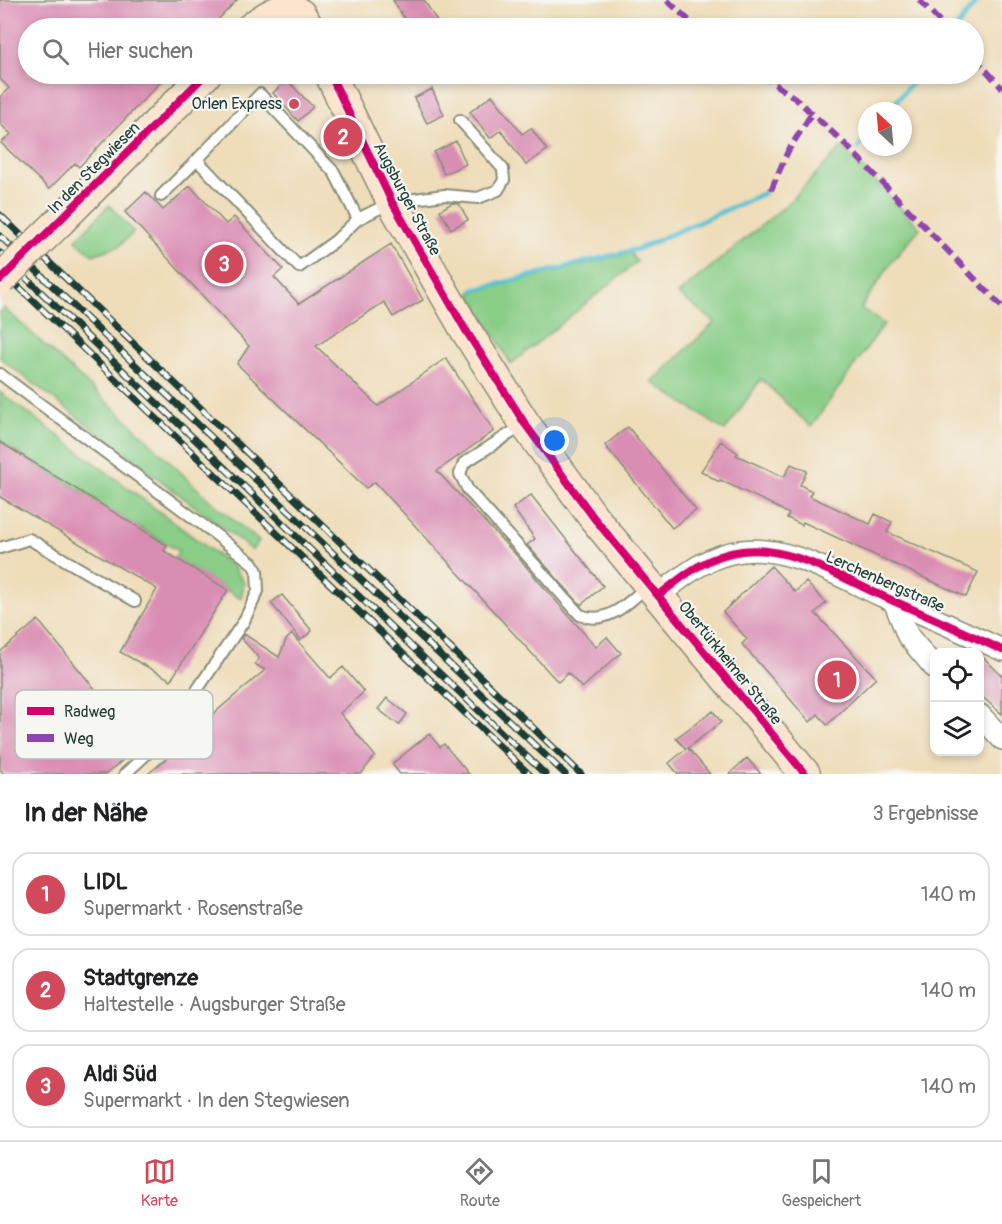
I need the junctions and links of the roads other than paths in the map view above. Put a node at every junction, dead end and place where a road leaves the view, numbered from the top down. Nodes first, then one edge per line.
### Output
1 (282, 5) edge
2 (265, 18) edge
3 (303, 18) edge
4 (196, 84) edge
5 (335, 84) edge
6 (459, 120) dead end
7 (197, 160) junction
8 (161, 196) dead end
9 (392, 202) junction
10 (358, 219) junction
11 (0, 280) edge
12 (450, 303) joint
13 (0, 374) edge
14 (525, 424) junction
15 (0, 548) edge
16 (653, 590) junction
17 (135, 600) dead end
18 (894, 601) junction
19 (1002, 650) edge
20 (930, 662) edge
21 (197, 690) edge
22 (984, 720) edge
23 (1002, 740) edge
24 (141, 759) edge
25 (125, 774) edge
26 (805, 774) edge

1 - 2 main road
1 - 3 main road
4 - 11 main road, In den Stegwiesen, bridge
5 - 9 main road, Augsburger Straße
6 - 9 lane
7 - 8 lane
7 - 10 lane
7 - 10 lane
9 - 10 lane
9 - 12 main road, Augsburger Straße
12 - 14 main road, Obertürkheimer Straße
13 - 21 lane
14 - 16 main road, Obertürkheimer Straße
14 - 16 lane
15 - 17 lane
16 - 18 street, Lerchenbergstraße
16 - 26 main road, Obertürkheimer Straße
18 - 19 street, Lerchenbergstraße
18 - 20 street
22 - 23 street
24 - 25 lane

